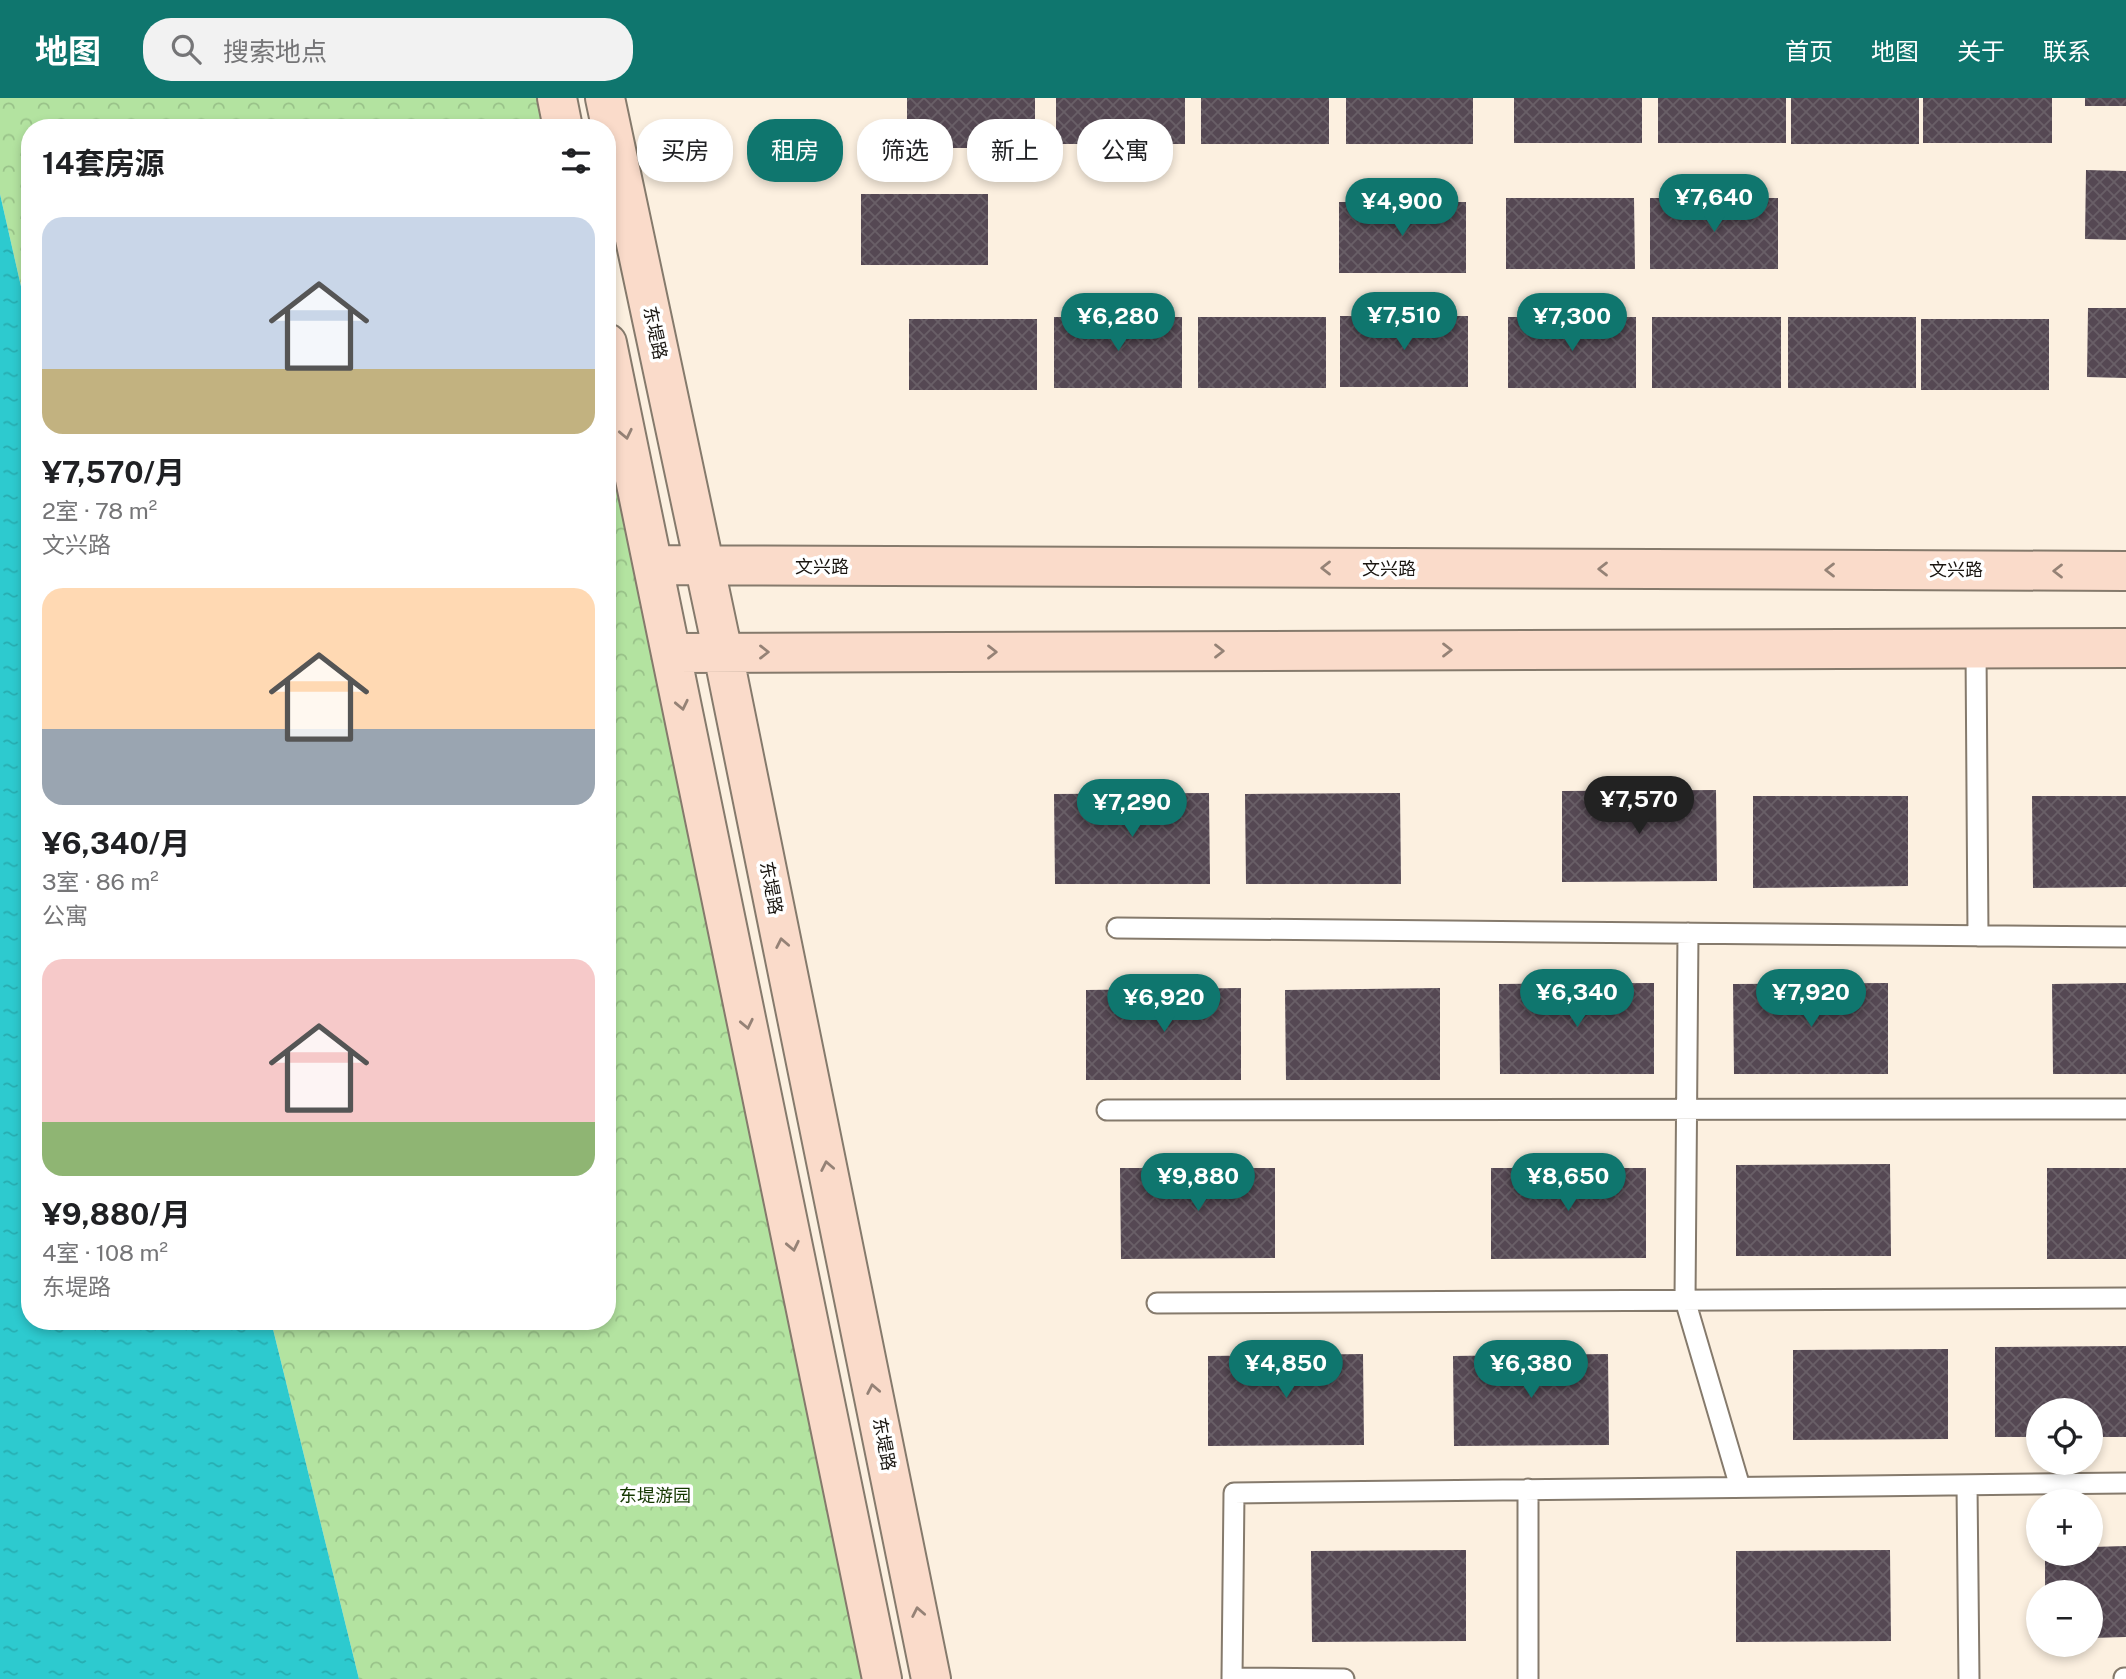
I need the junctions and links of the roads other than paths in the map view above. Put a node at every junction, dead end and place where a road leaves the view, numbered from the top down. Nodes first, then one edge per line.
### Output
1 (557, 98) edge
2 (605, 98) edge
3 (561, 119) edge
4 (609, 119) edge
5 (616, 150) edge
6 (616, 386) edge
7 (653, 565) junction
8 (704, 567) junction
9 (2126, 571) edge
10 (2126, 648) edge
11 (1976, 649) junction
12 (671, 653) junction
13 (723, 653) junction
14 (1117, 928) dead end
15 (1688, 933) junction
16 (1978, 936) junction
17 (2126, 937) edge
18 (2126, 1109) edge
19 (1107, 1110) dead end
20 (1686, 1110) junction
21 (2126, 1298) edge
22 (1685, 1300) junction
23 (1157, 1303) dead end
24 (2126, 1483) edge
25 (1967, 1485) junction
26 (1740, 1488) junction
27 (1528, 1489) junction
28 (882, 1679) edge
29 (931, 1679) edge
30 (1344, 1679) edge
31 (1528, 1679) edge
32 (1969, 1679) edge

1 - 3 main road
2 - 4 main road, 东堤路
5 - 8 main road, 东堤路
6 -> 7 main road
7 - 8 main road, 文兴路
7 - 12 main road
9 -> 8 main road, 文兴路
8 - 13 main road, 东堤路
10 - 11 main road
13 -> 11 main road
11 - 16 lane
12 - 13 main road
12 -> 28 main road
29 -> 13 main road, 东堤路
14 - 15 lane
15 - 16 lane
15 - 20 lane
16 - 17 lane
18 - 20 lane
19 - 20 lane
20 - 22 lane
21 - 22 lane
22 - 23 lane
22 - 26 lane
24 - 25 lane
25 - 26 lane
25 - 32 lane
26 - 27 lane
27 - 30 lane
27 - 31 lane

